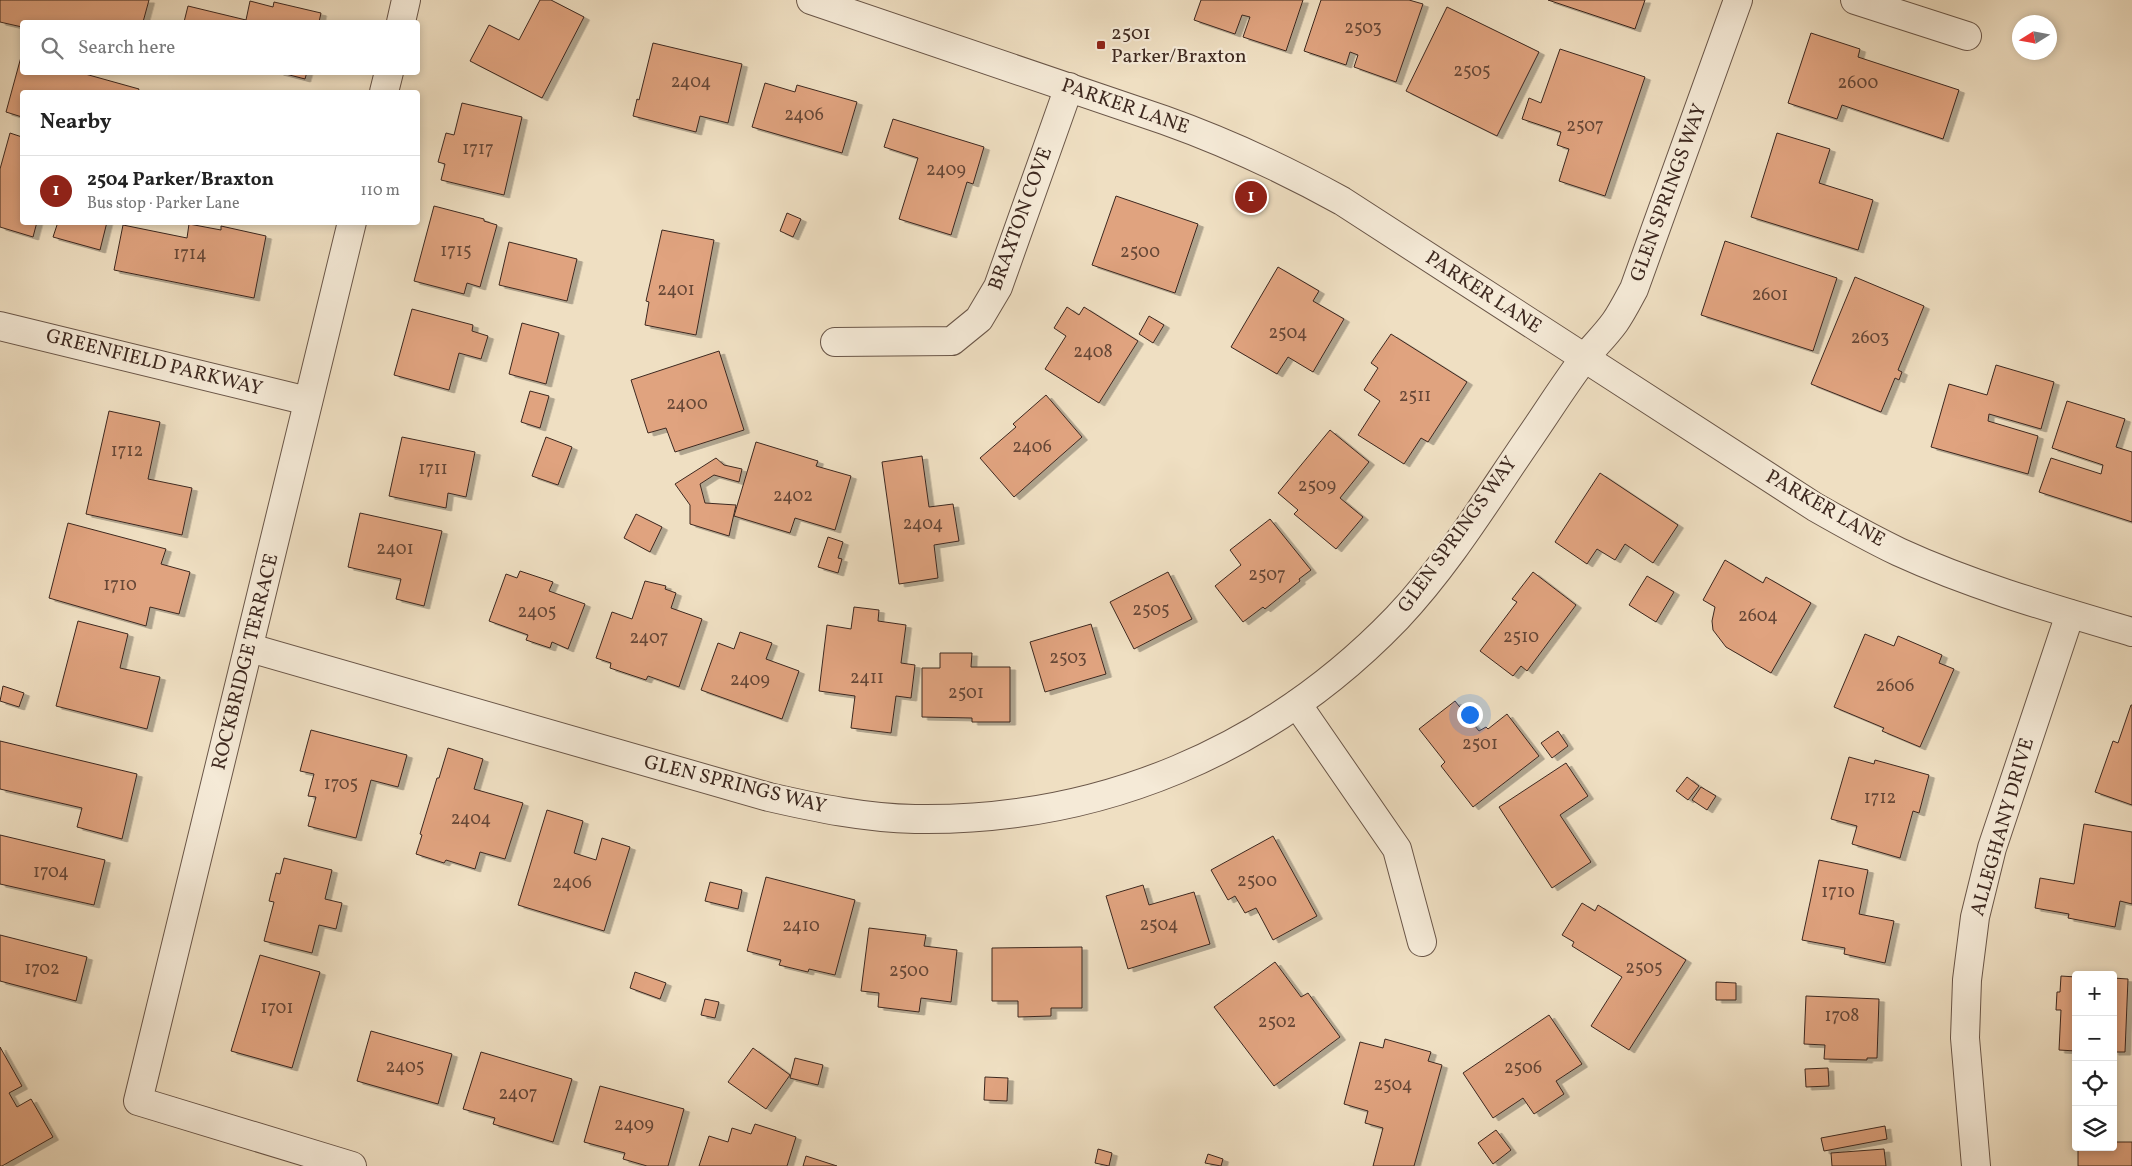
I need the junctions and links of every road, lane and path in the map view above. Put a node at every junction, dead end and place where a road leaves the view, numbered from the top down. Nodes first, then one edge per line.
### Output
1 (406, 0) edge
2 (811, 0) edge
3 (1738, 0) edge
4 (1855, 0) edge
5 (401, 20) edge
6 (1967, 36) dead end
7 (387, 75) edge
8 (1069, 87) junction
9 (384, 90) edge
10 (351, 225) edge
11 (0, 326) edge
12 (836, 342) dead end
13 (1584, 358) junction
14 (308, 401) junction
15 (2070, 614) junction
16 (2132, 632) edge
17 (250, 648) junction
18 (1297, 704) junction
19 (1422, 942) dead end
20 (352, 1166) edge
21 (1976, 1166) edge

1 - 5 street
2 - 8 street, PARKER LANE
3 - 13 street, GLEN SPRINGS WAY
4 - 6 street
7 - 9 street
8 - 12 street, BRAXTON COVE
8 - 13 street, PARKER LANE
10 - 14 street, ROCKBRIDGE TERRACE
11 - 14 street, GREENFIELD PARKWAY
13 - 15 street, PARKER LANE
13 - 18 street, GLEN SPRINGS WAY
14 - 17 street, ROCKBRIDGE TERRACE
15 - 16 street, PARKER LANE
15 - 21 street, ALLEGHANY DRIVE
17 - 18 street, GLEN SPRINGS WAY
17 - 20 street, ROCKBRIDGE TERRACE
18 - 19 street

